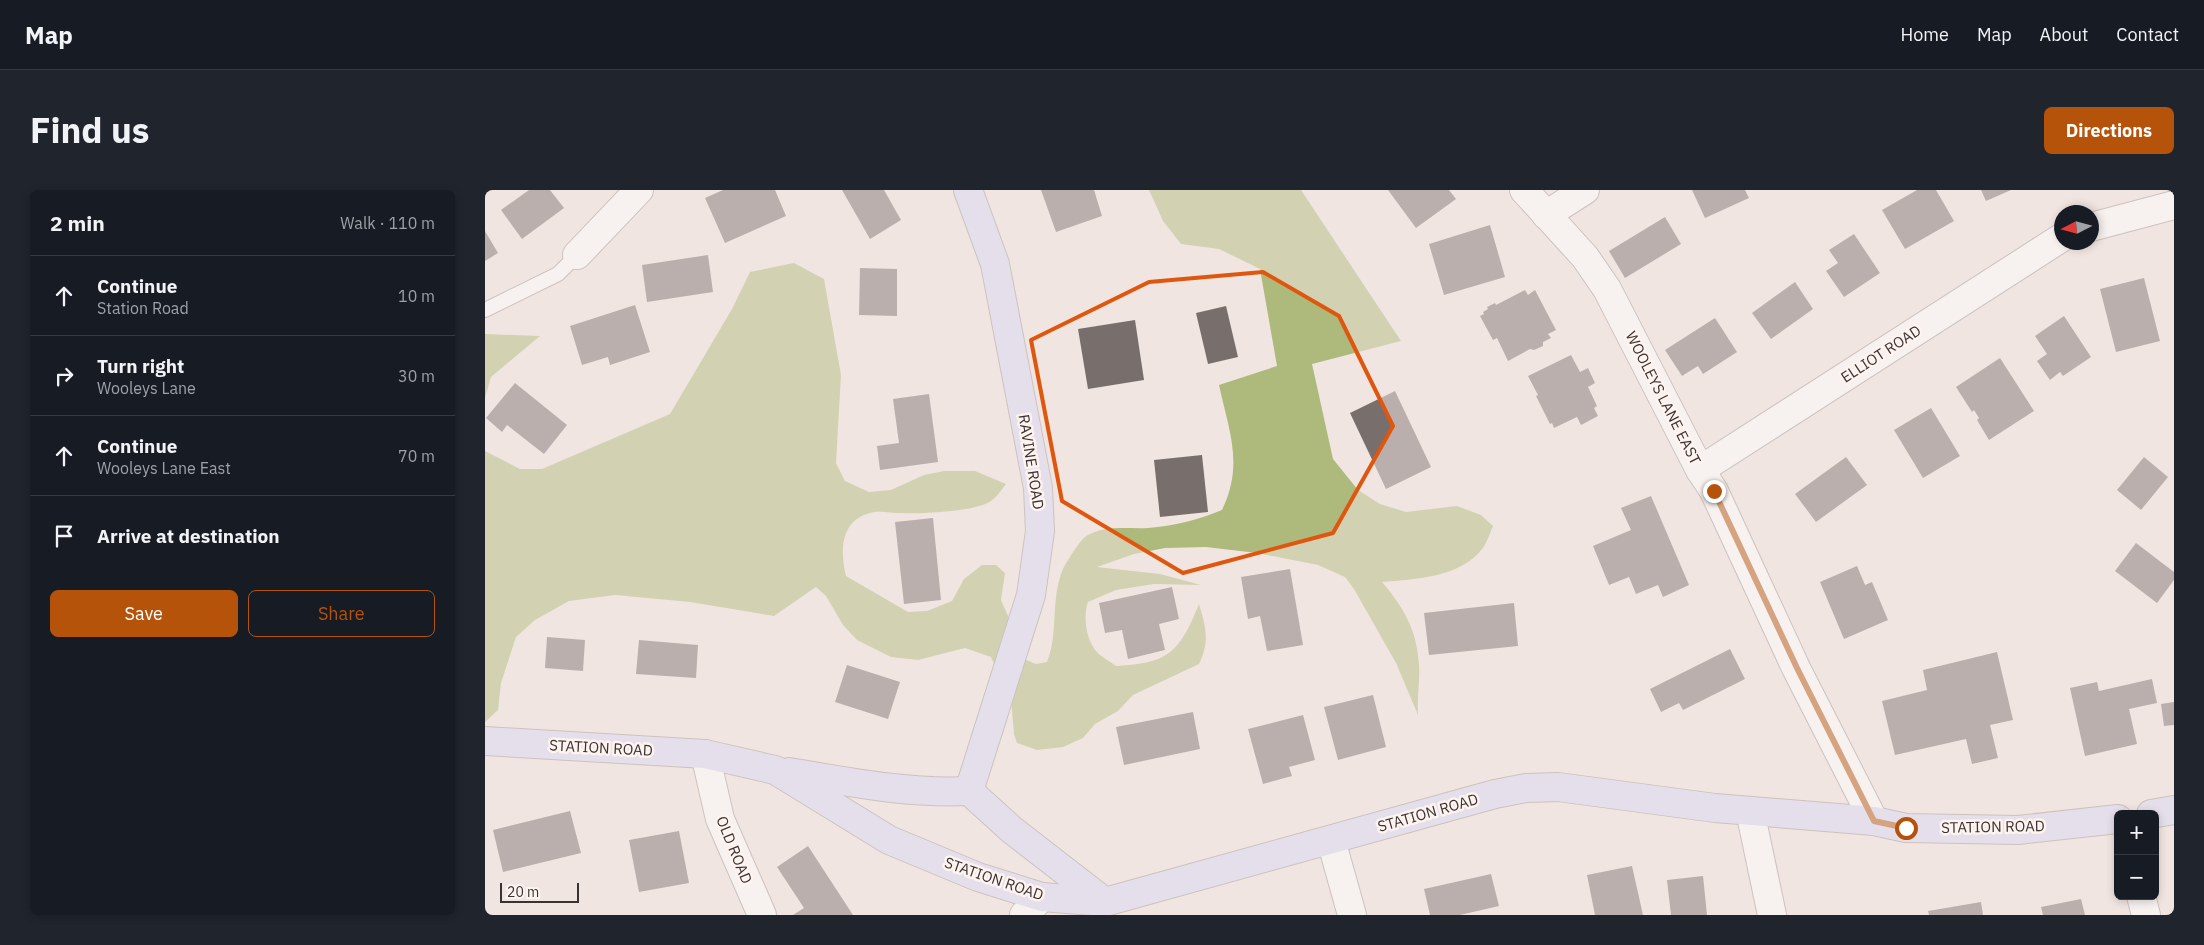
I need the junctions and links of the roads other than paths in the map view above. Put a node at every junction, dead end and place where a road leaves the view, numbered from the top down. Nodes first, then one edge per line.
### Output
1 (968, 190) edge
2 (1524, 190) edge
3 (1585, 190) edge
4 (635, 191) edge
5 (2174, 205) edge
6 (1546, 216) junction
7 (2099, 225) edge
8 (2054, 242) edge
9 (577, 255) joint
10 (485, 310) edge
11 (1700, 470) junction
12 (485, 742) edge
13 (705, 754) junction
14 (775, 770) junction
15 (969, 791) junction
16 (1750, 810) junction
17 (2174, 810) edge
18 (2159, 813) edge
19 (2114, 818) edge
20 (1874, 821) junction
21 (1331, 840) junction
22 (2142, 900) edge
23 (1105, 902) junction
24 (1033, 906) edge
25 (762, 915) edge
26 (1352, 915) edge
27 (1772, 915) edge
28 (2147, 915) edge

1 - 15 street, RAVINE ROAD
2 - 6 street, WOOLEYS LANE EAST
3 - 6 street
4 - 9 street
5 - 7 street
6 - 11 street, WOOLEYS LANE EAST
8 - 11 street, ELLIOT ROAD
9 - 10 lane
11 - 20 street, WOOLEYS LANE EAST
12 - 13 street, STATION ROAD
13 - 14 street, STATION ROAD
13 - 25 street, OLD ROAD
14 - 15 street, STATION ROAD
14 - 24 street, STATION ROAD
15 - 23 street
16 - 20 street, STATION ROAD
16 - 21 street, STATION ROAD
16 - 27 street
17 - 18 street
19 - 20 street, STATION ROAD
21 - 23 street, STATION ROAD
21 - 26 street
22 - 28 street
23 - 24 street, STATION ROAD

